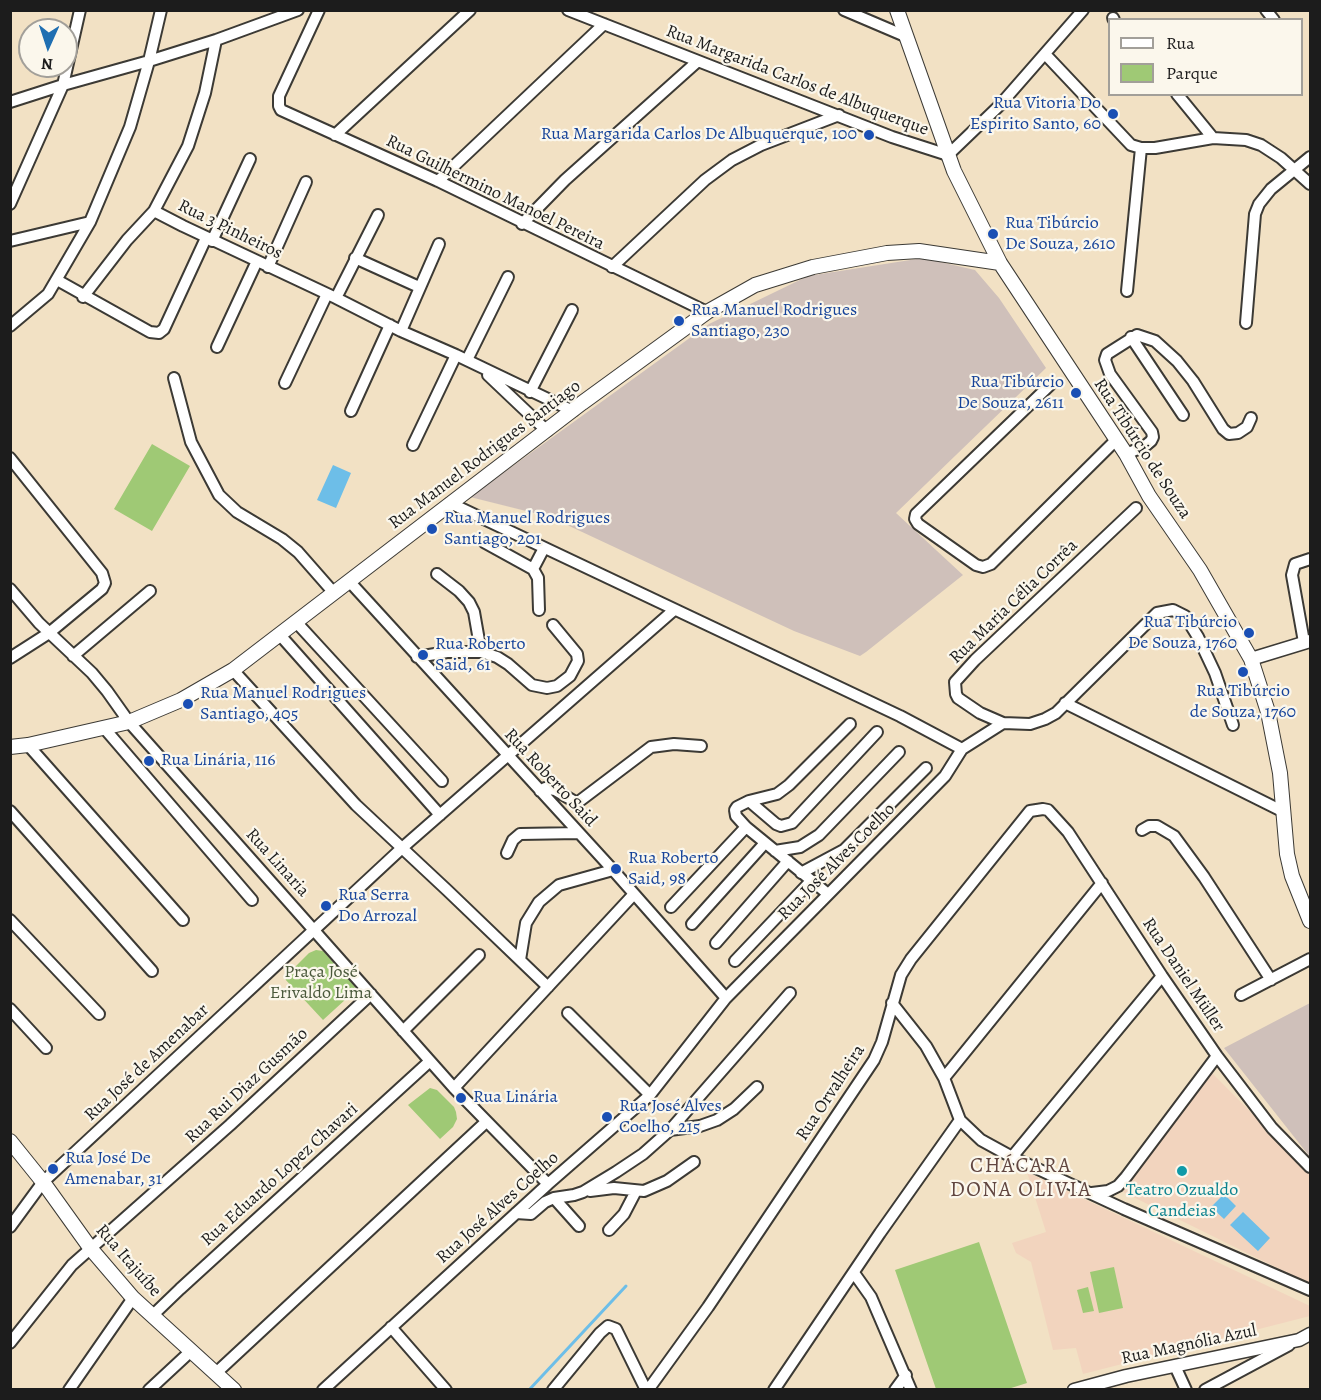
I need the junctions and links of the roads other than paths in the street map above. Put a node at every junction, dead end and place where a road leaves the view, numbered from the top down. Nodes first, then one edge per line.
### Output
1 (80, 10) edge
2 (161, 10) edge
3 (298, 10) edge
4 (319, 10) edge
5 (470, 10) edge
6 (568, 10) edge
7 (844, 10) edge
8 (897, 10) edge
9 (1083, 10) edge
10 (604, 24) junction
11 (905, 36) junction
12 (216, 40) junction
13 (1045, 54) junction
14 (149, 61) junction
15 (698, 61) junction
16 (63, 85) junction
17 (1179, 96) edge
18 (10, 102) edge
19 (839, 115) junction
20 (335, 135) junction
21 (1214, 138) junction
22 (1141, 148) junction
23 (948, 155) junction
24 (1311, 157) edge
25 (250, 159) dead end
26 (1296, 170) junction
27 (438, 181) junction
28 (306, 182) dead end
29 (1311, 184) edge
30 (10, 204) edge
31 (154, 211) junction
32 (378, 215) dead end
33 (90, 222) junction
34 (522, 224) junction
35 (209, 239) junction
36 (10, 241) edge
37 (439, 244) dead end
38 (355, 258) junction
39 (256, 261) junction
40 (1000, 263) junction
41 (268, 267) junction
42 (612, 267) junction
43 (508, 277) dead end
44 (57, 280) junction
45 (419, 287) junction
46 (1127, 291) dead end
47 (331, 296) junction
48 (83, 297) junction
49 (572, 310) dead end
50 (707, 312) junction
51 (1246, 323) dead end
52 (390, 325) junction
53 (10, 326) edge
54 (401, 332) junction
55 (1131, 337) junction
56 (217, 347) dead end
57 (456, 355) junction
58 (467, 360) junction
59 (479, 366) junction
60 (174, 378) dead end
61 (285, 383) dead end
62 (1050, 385) dead end
63 (530, 392) junction
64 (351, 411) dead end
65 (573, 411) junction
66 (1183, 416) dead end
67 (1251, 418) dead end
68 (547, 430) junction
69 (1116, 441) junction
70 (413, 445) dead end
71 (1126, 454) junction
72 (10, 458) edge
73 (450, 503) junction
74 (1136, 508) dead end
75 (484, 542) dead end
76 (544, 548) junction
77 (1311, 559) edge
78 (533, 569) junction
79 (437, 574) dead end
80 (349, 581) junction
81 (10, 589) edge
82 (150, 591) dead end
83 (334, 593) junction
84 (539, 610) dead end
85 (674, 610) junction
86 (297, 623) junction
87 (553, 625) dead end
88 (49, 633) junction
89 (280, 635) junction
90 (1307, 642) edge
91 (480, 652) junction
92 (73, 656) junction
93 (417, 657) junction
94 (10, 658) edge
95 (1251, 659) junction
96 (233, 670) junction
97 (1065, 703) junction
98 (129, 722) junction
99 (1003, 723) junction
100 (850, 724) dead end
101 (1233, 725) dead end
102 (105, 729) junction
103 (877, 732) dead end
104 (28, 745) junction
105 (701, 746) dead end
106 (10, 747) edge
107 (962, 748) junction
108 (899, 752) dead end
109 (507, 756) junction
110 (926, 768) dead end
111 (442, 781) dead end
112 (540, 790) junction
113 (749, 801) junction
114 (10, 812) edge
115 (1030, 812) joint
116 (1284, 812) junction
117 (440, 815) junction
118 (746, 827) junction
119 (1142, 830) dead end
120 (579, 833) junction
121 (765, 843) junction
122 (402, 848) junction
123 (775, 851) junction
124 (507, 853) dead end
125 (788, 861) junction
126 (613, 870) junction
127 (801, 873) junction
128 (811, 881) junction
129 (1102, 883) junction
130 (634, 894) junction
131 (828, 894) junction
132 (252, 900) dead end
133 (671, 907) dead end
134 (10, 920) edge
135 (183, 920) dead end
136 (1311, 921) edge
137 (692, 924) dead end
138 (314, 930) junction
139 (716, 943) dead end
140 (479, 955) dead end
141 (1311, 959) edge
142 (520, 960) junction
143 (735, 961) dead end
144 (152, 971) dead end
145 (1162, 976) junction
146 (1271, 980) junction
147 (548, 987) junction
148 (790, 993) dead end
149 (371, 994) junction
150 (1241, 995) dead end
151 (726, 998) junction
152 (892, 1003) junction
153 (10, 1009) edge
154 (568, 1013) dead end
155 (99, 1014) dead end
156 (403, 1031) junction
157 (46, 1048) dead end
158 (1217, 1056) junction
159 (430, 1061) junction
160 (944, 1077) junction
161 (757, 1087) dead end
162 (454, 1088) junction
163 (650, 1095) junction
164 (960, 1120) junction
165 (486, 1122) junction
166 (670, 1130) junction
167 (10, 1141) edge
168 (1012, 1157) junction
169 (694, 1162) dead end
170 (1311, 1167) edge
171 (43, 1182) junction
172 (548, 1184) junction
173 (636, 1191) junction
174 (583, 1192) junction
175 (1092, 1193) junction
176 (554, 1198) junction
177 (516, 1213) junction
178 (579, 1226) dead end
179 (10, 1227) edge
180 (609, 1230) dead end
181 (91, 1249) junction
182 (854, 1273) junction
183 (1311, 1290) edge
184 (133, 1298) junction
185 (153, 1316) junction
186 (391, 1327) junction
187 (1311, 1334) edge
188 (1299, 1340) junction
189 (10, 1343) edge
190 (191, 1351) junction
191 (1175, 1366) junction
192 (216, 1373) junction
193 (906, 1375) junction
194 (69, 1389) edge
195 (149, 1389) edge
196 (234, 1389) edge
197 (323, 1389) edge
198 (446, 1389) edge
199 (553, 1389) edge
200 (647, 1389) edge
201 (774, 1389) edge
202 (895, 1389) edge
203 (911, 1389) edge
204 (1074, 1389) edge
205 (1186, 1389) edge
206 (1205, 1389) edge

1 - 16 street
2 - 14 street
3 - 12 street
4 - 20 street, Rua Guilhermino Manoel Pereira
5 - 20 street
6 - 10 street, Rua Margarida Carlos de Albuquerque
7 - 11 street
8 - 11 main road, Rua Tibúrcio de Souza
9 - 13 street
10 - 15 street, Rua Margarida Carlos de Albuquerque
10 - 27 street
11 - 23 main road, Rua Tibúrcio de Souza
12 - 14 street
12 - 31 street, Rua 3 Pinheiros
13 - 22 street
13 - 23 street
14 - 16 street
14 - 33 street
15 - 19 street, Rua Margarida Carlos de Albuquerque
15 - 34 street
16 - 18 street
16 - 30 street
17 - 21 street
19 - 23 street, Rua Margarida Carlos de Albuquerque
19 - 42 street
20 - 27 street, Rua Guilhermino Manoel Pereira
21 - 22 street
21 - 26 street
22 - 46 street
23 - 40 main road, Rua Tibúrcio de Souza
24 - 26 street
25 - 35 street
26 - 29 street
26 - 51 street
27 - 34 street, Rua Guilhermino Manoel Pereira
28 - 41 street
31 - 35 street, Rua 3 Pinheiros
31 - 48 street
32 - 38 street
33 - 36 street
33 - 44 street
34 - 42 street, Rua Guilhermino Manoel Pereira
35 - 39 street, Rua 3 Pinheiros
35 - 48 street
37 - 45 street
38 - 45 street
38 - 47 street
39 - 41 street, Rua 3 Pinheiros
39 - 56 street
40 - 50 main road, Rua Manuel Rodrigues Santiago
40 - 69 main road, Rua Tibúrcio de Souza
41 - 47 street, Rua 3 Pinheiros
42 - 50 street, Rua Guilhermino Manoel Pereira
43 - 58 street
44 - 48 street
44 - 53 street
45 - 54 street
47 - 52 street, Rua 3 Pinheiros
47 - 61 street
49 - 63 street
50 - 65 main road, Rua Manuel Rodrigues Santiago
52 - 54 street, Rua 3 Pinheiros
52 - 64 street
54 - 57 street, Rua 3 Pinheiros
55 - 66 street
55 - 67 street
55 - 71 street
57 - 58 street, Rua 3 Pinheiros
57 - 70 street
58 - 59 street, Rua 3 Pinheiros
59 - 63 street, Rua 3 Pinheiros
59 - 68 street
60 - 83 street
62 - 69 street
63 - 65 street, Rua 3 Pinheiros
65 - 68 main road, Rua Manuel Rodrigues Santiago
68 - 73 main road, Rua Manuel Rodrigues Santiago
69 - 71 main road, Rua Tibúrcio de Souza
71 - 95 main road, Rua Tibúrcio de Souza
72 - 88 street
73 - 76 street
73 - 80 main road, Rua Manuel Rodrigues Santiago
74 - 99 street, Rua Maria Célia Corrêa
75 - 78 street
76 - 78 street
76 - 85 street
77 - 90 street
78 - 84 street
79 - 91 street
80 - 83 main road, Rua Manuel Rodrigues Santiago
80 - 93 street, Rua Roberto Said
81 - 88 street, Rua Linaria
82 - 92 street
83 - 86 main road, Rua Manuel Rodrigues Santiago
85 - 107 street
85 - 109 street, Rua José de Amenabar
86 - 89 main road, Rua Manuel Rodrigues Santiago
86 - 111 street
87 - 91 street
88 - 92 street, Rua Linaria
88 - 94 street
89 - 96 main road, Rua Manuel Rodrigues Santiago
89 - 117 street
90 - 95 street
91 - 93 street
92 - 98 street, Rua Linaria
93 - 109 street, Rua Roberto Said
95 - 116 main road, Rua Tibúrcio de Souza
96 - 98 main road, Rua Manuel Rodrigues Santiago
96 - 122 street
97 - 99 street, Rua Maria Célia Corrêa
97 - 101 street, Rua Maria Célia Corrêa
97 - 116 street
98 - 102 main road, Rua Manuel Rodrigues Santiago
98 - 138 street, Rua Linaria
99 - 107 street
100 - 113 street
102 - 104 main road, Rua Manuel Rodrigues Santiago
102 - 132 street
103 - 113 street
104 - 106 main road, Rua Manuel Rodrigues Santiago
104 - 135 street
105 - 112 street
107 - 131 street, Rua José Alves Coelho
108 - 123 street
109 - 112 street, Rua Roberto Said
109 - 117 street, Rua José de Amenabar
110 - 127 street
112 - 120 street, Rua Roberto Said
113 - 118 street
114 - 144 street
115 - 129 street, Rua Daniel Müller
115 - 152 street, Rua Orvalheira
116 - 136 main road, Rua Tibúrcio de Souza
117 - 122 street, Rua José de Amenabar
118 - 121 street
118 - 133 street
119 - 146 street
120 - 124 street
120 - 126 street, Rua Roberto Said
121 - 123 street
121 - 137 street
122 - 138 street, Rua José de Amenabar
122 - 142 street
123 - 125 street
125 - 127 street
125 - 139 street
126 - 130 street, Rua Roberto Said
126 - 142 street
127 - 128 street
128 - 131 street
128 - 143 street
129 - 145 street, Rua Daniel Müller
129 - 160 street
130 - 147 street
130 - 151 street, Rua Roberto Said
131 - 151 street, Rua José Alves Coelho
134 - 155 street
138 - 149 street, Rua Linaria
138 - 171 street, Rua José de Amenabar
140 - 156 street
141 - 146 street
142 - 147 street
145 - 158 street, Rua Daniel Müller
145 - 168 street
146 - 150 street
147 - 162 street
148 - 166 street
149 - 156 street, Rua Linaria
149 - 181 street, Rua Rui Diaz Gusmão
151 - 163 street, Rua José Alves Coelho
152 - 160 street
152 - 200 street, Rua Orvalheira
153 - 157 street
154 - 163 street
156 - 159 street, Rua Linaria
158 - 170 street, Rua Daniel Müller
158 - 175 street
159 - 162 street, Rua Linaria
159 - 185 street, Rua Eduardo Lopez Chavari
160 - 164 street
161 - 166 street
162 - 165 street, Rua Linaria
163 - 172 street, Rua José Alves Coelho
164 - 168 street
164 - 182 street
165 - 172 street, Rua Linaria
165 - 192 street
166 - 174 street
167 - 171 main road, Rua Itajuíbe
168 - 175 street
169 - 173 street
171 - 179 street, Rua José de Amenabar
171 - 181 main road, Rua Itajuíbe
172 - 177 street, Rua José Alves Coelho
173 - 174 street
173 - 180 street
174 - 176 street
175 - 183 street
176 - 177 street
176 - 178 street
177 - 186 street, Rua José Alves Coelho
181 - 184 main road, Rua Itajuíbe
181 - 189 street, Rua Rui Diaz Gusmão
182 - 193 street
182 - 201 street
184 - 185 main road, Rua Itajuíbe
184 - 194 street
185 - 190 main road, Rua Itajuíbe
186 - 197 street, Rua José Alves Coelho
186 - 198 street
187 - 188 street, Rua Magnólia Azul
188 - 191 street, Rua Magnólia Azul
188 - 206 street
190 - 192 main road, Rua Itajuíbe
190 - 195 street
191 - 204 street, Rua Magnólia Azul
191 - 205 street
192 - 196 main road, Rua Itajuíbe
193 - 202 street
193 - 203 street
199 - 200 street

